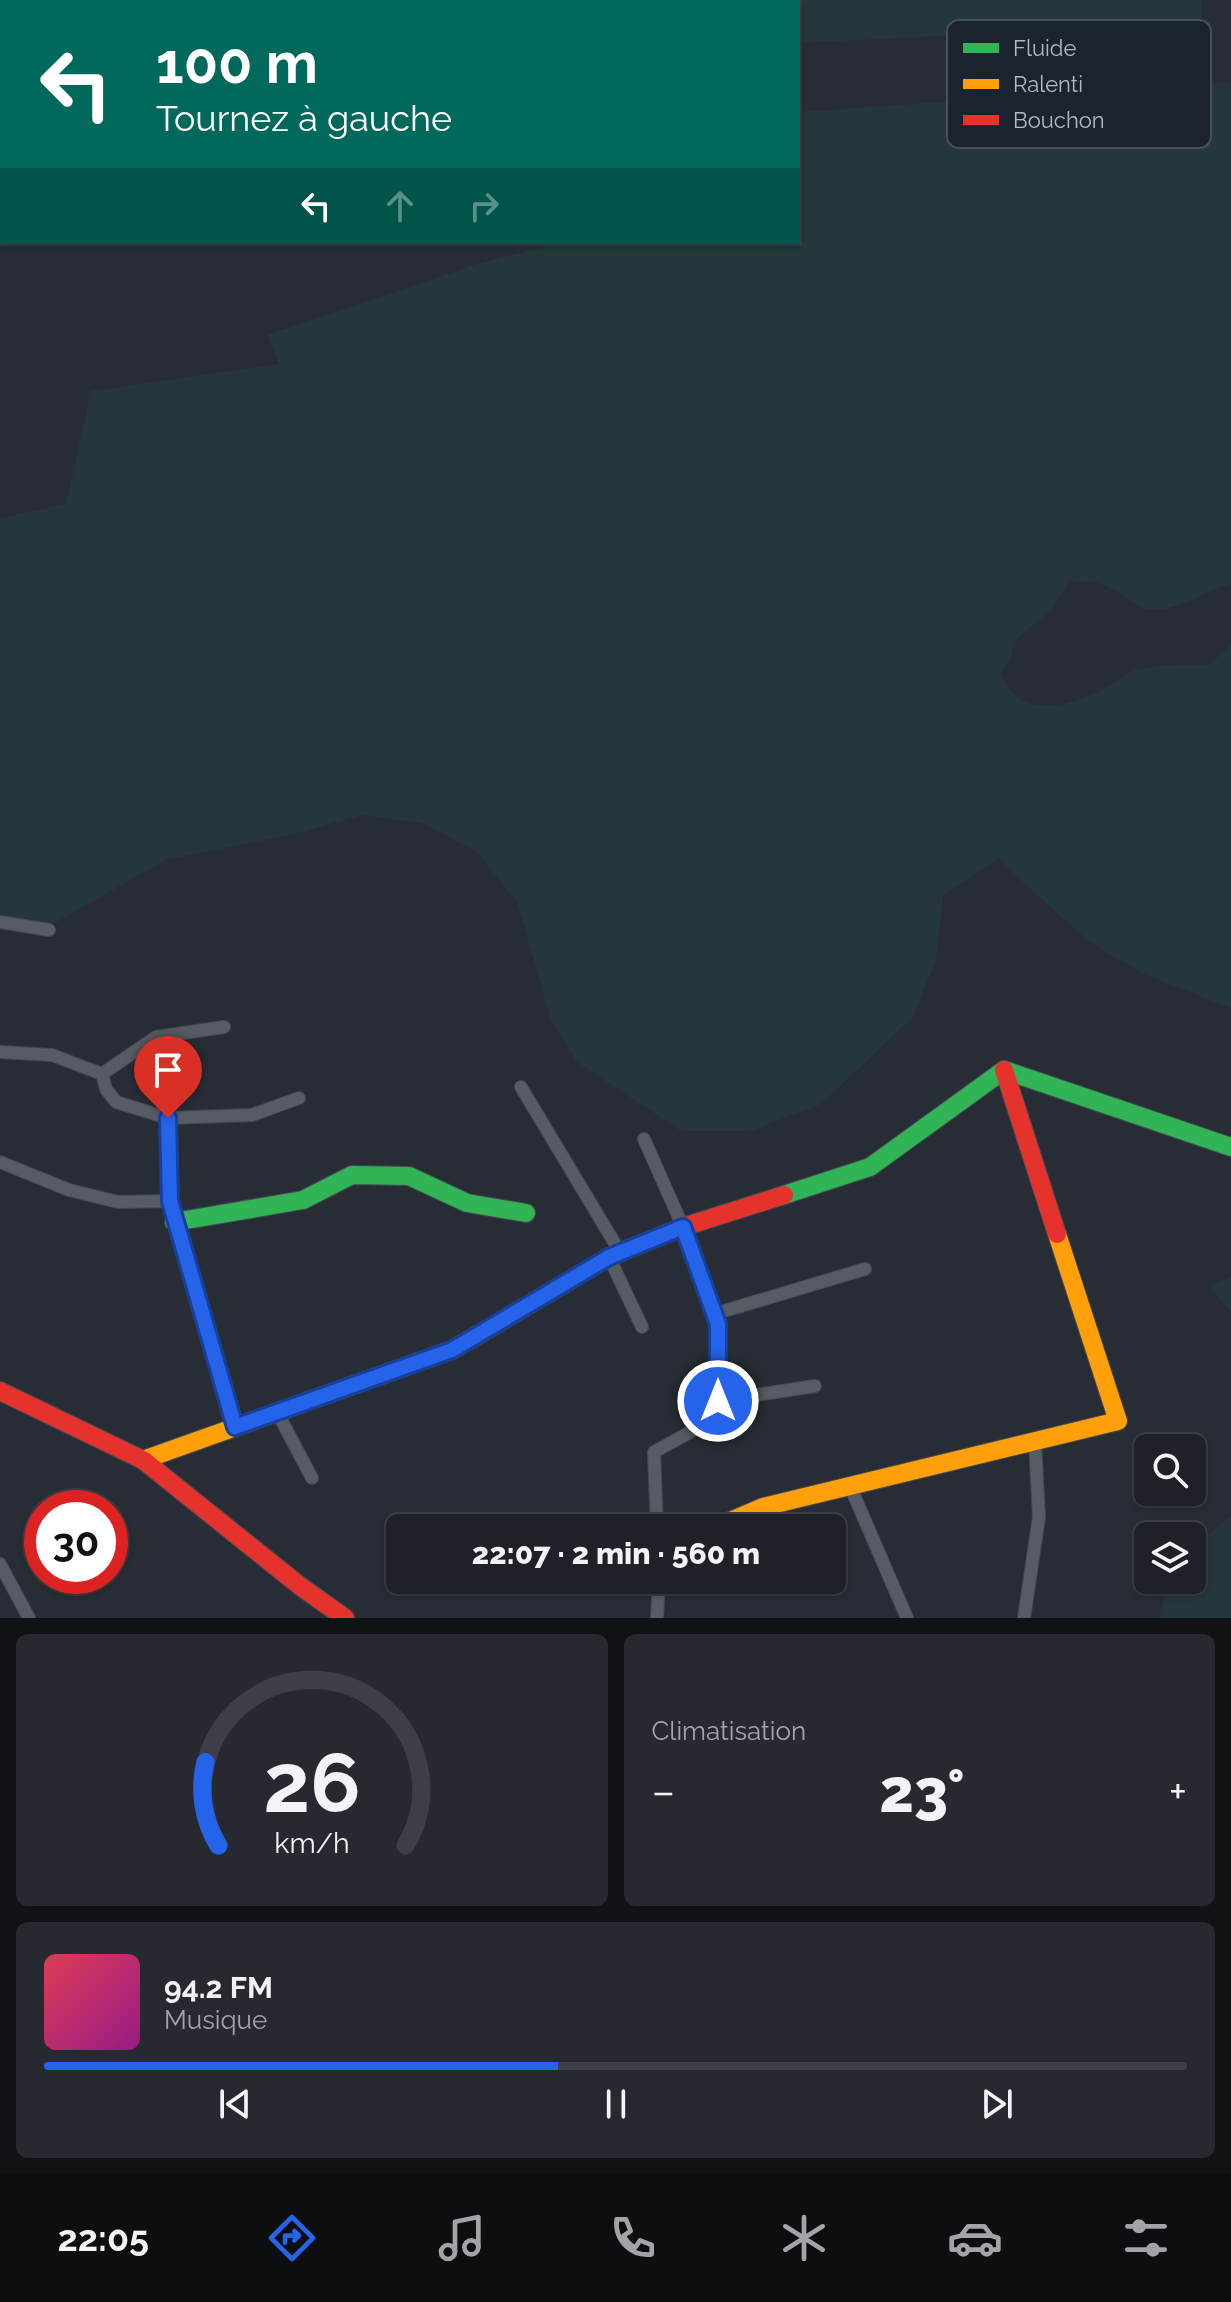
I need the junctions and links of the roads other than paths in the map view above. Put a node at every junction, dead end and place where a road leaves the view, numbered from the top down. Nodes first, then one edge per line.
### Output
1 (0, 922) edge
2 (49, 930) dead end
3 (224, 1027) dead end
4 (0, 1052) edge
5 (1004, 1070) junction
6 (102, 1074) junction
7 (521, 1087) dead end
8 (299, 1098) dead end
9 (168, 1118) junction
10 (644, 1139) dead end
11 (1231, 1147) edge
12 (0, 1162) edge
13 (170, 1201) junction
14 (526, 1213) dead end
15 (174, 1222) junction
16 (683, 1227) junction
17 (614, 1255) junction
18 (865, 1269) dead end
19 (714, 1314) junction
20 (642, 1327) dead end
21 (815, 1386) dead end
22 (0, 1391) edge
23 (718, 1401) junction
24 (277, 1412) junction
25 (235, 1427) junction
26 (1035, 1442) junction
27 (143, 1460) junction
28 (312, 1478) dead end
29 (850, 1486) junction
30 (656, 1514) edge
31 (747, 1514) edge
32 (0, 1564) edge
33 (658, 1594) edge
34 (29, 1618) edge
35 (345, 1618) edge
36 (657, 1618) edge
37 (907, 1618) edge
38 (1024, 1618) edge

1 - 2 street
3 - 6 street
4 - 6 street
5 - 11 street
5 - 16 street
5 - 26 street
6 - 9 street
7 - 17 street
8 - 9 street
9 - 13 street
10 - 16 street
12 - 13 street
13 - 15 street
14 - 15 street
15 - 25 street
16 - 17 street
16 - 19 street
17 - 20 street
17 - 24 street
18 - 19 street
19 - 23 street
21 - 23 street
22 - 27 street
23 - 30 street
24 - 25 street
24 - 28 street
25 - 27 street
26 - 29 street
26 - 38 street
27 - 35 street
29 - 31 street
29 - 37 street
32 - 34 street
33 - 36 street

